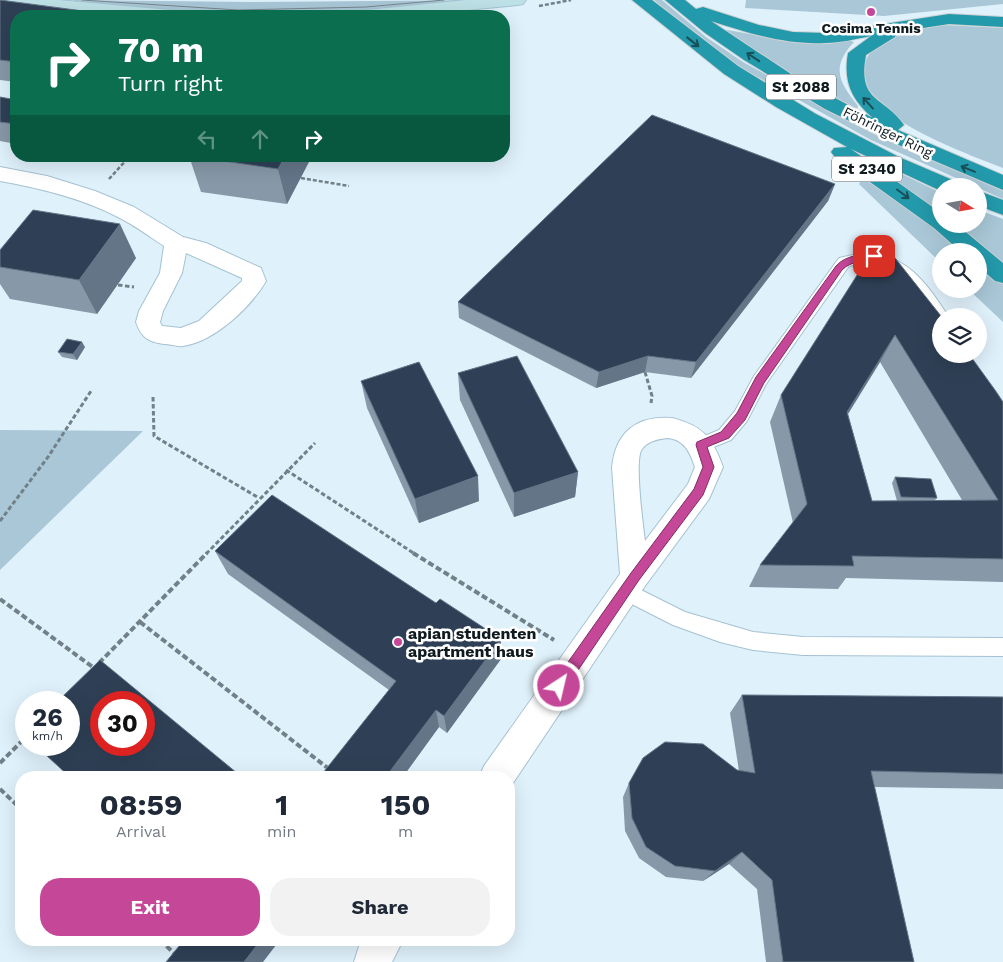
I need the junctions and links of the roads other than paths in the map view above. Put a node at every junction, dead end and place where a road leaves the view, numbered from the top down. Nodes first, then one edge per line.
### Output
1 (0, 0) edge
2 (517, 0) edge
3 (676, 2) edge
4 (648, 6) edge
5 (113, 10) edge
6 (418, 10) edge
7 (1003, 22) edge
8 (902, 26) junction
9 (797, 110) junction
10 (934, 155) junction
11 (0, 174) edge
12 (932, 179) edge
13 (1003, 183) edge
14 (988, 202) edge
15 (1003, 208) edge
16 (932, 217) edge
17 (952, 233) edge
18 (176, 243) junction
19 (964, 243) edge
20 (987, 262) edge
21 (1003, 275) edge
22 (934, 308) edge
23 (701, 445) junction
24 (630, 584) junction
25 (1003, 647) edge
26 (501, 771) edge
27 (380, 946) edge
28 (373, 962) edge

1 - 5 main road
2 - 6 main road
3 - 8 highway, St 2340
10 -> 3 highway, Föhringer Ring / St 2088
4 -> 9 highway, Föhringer Ring / St 2088
7 - 8 highway, St 2340
10 -> 8 highway, St 2340
9 - 12 highway, Föhringer Ring / St 2088
9 -> 16 highway, St 2340
13 -> 10 highway, Föhringer Ring / St 2088
11 - 18 street
14 - 15 highway
17 - 19 highway, St 2340
18 - 18 street
20 - 21 highway
22 - 23 lane
23 - 24 street
23 - 24 street
24 - 25 lane
24 - 26 street
27 - 28 street

